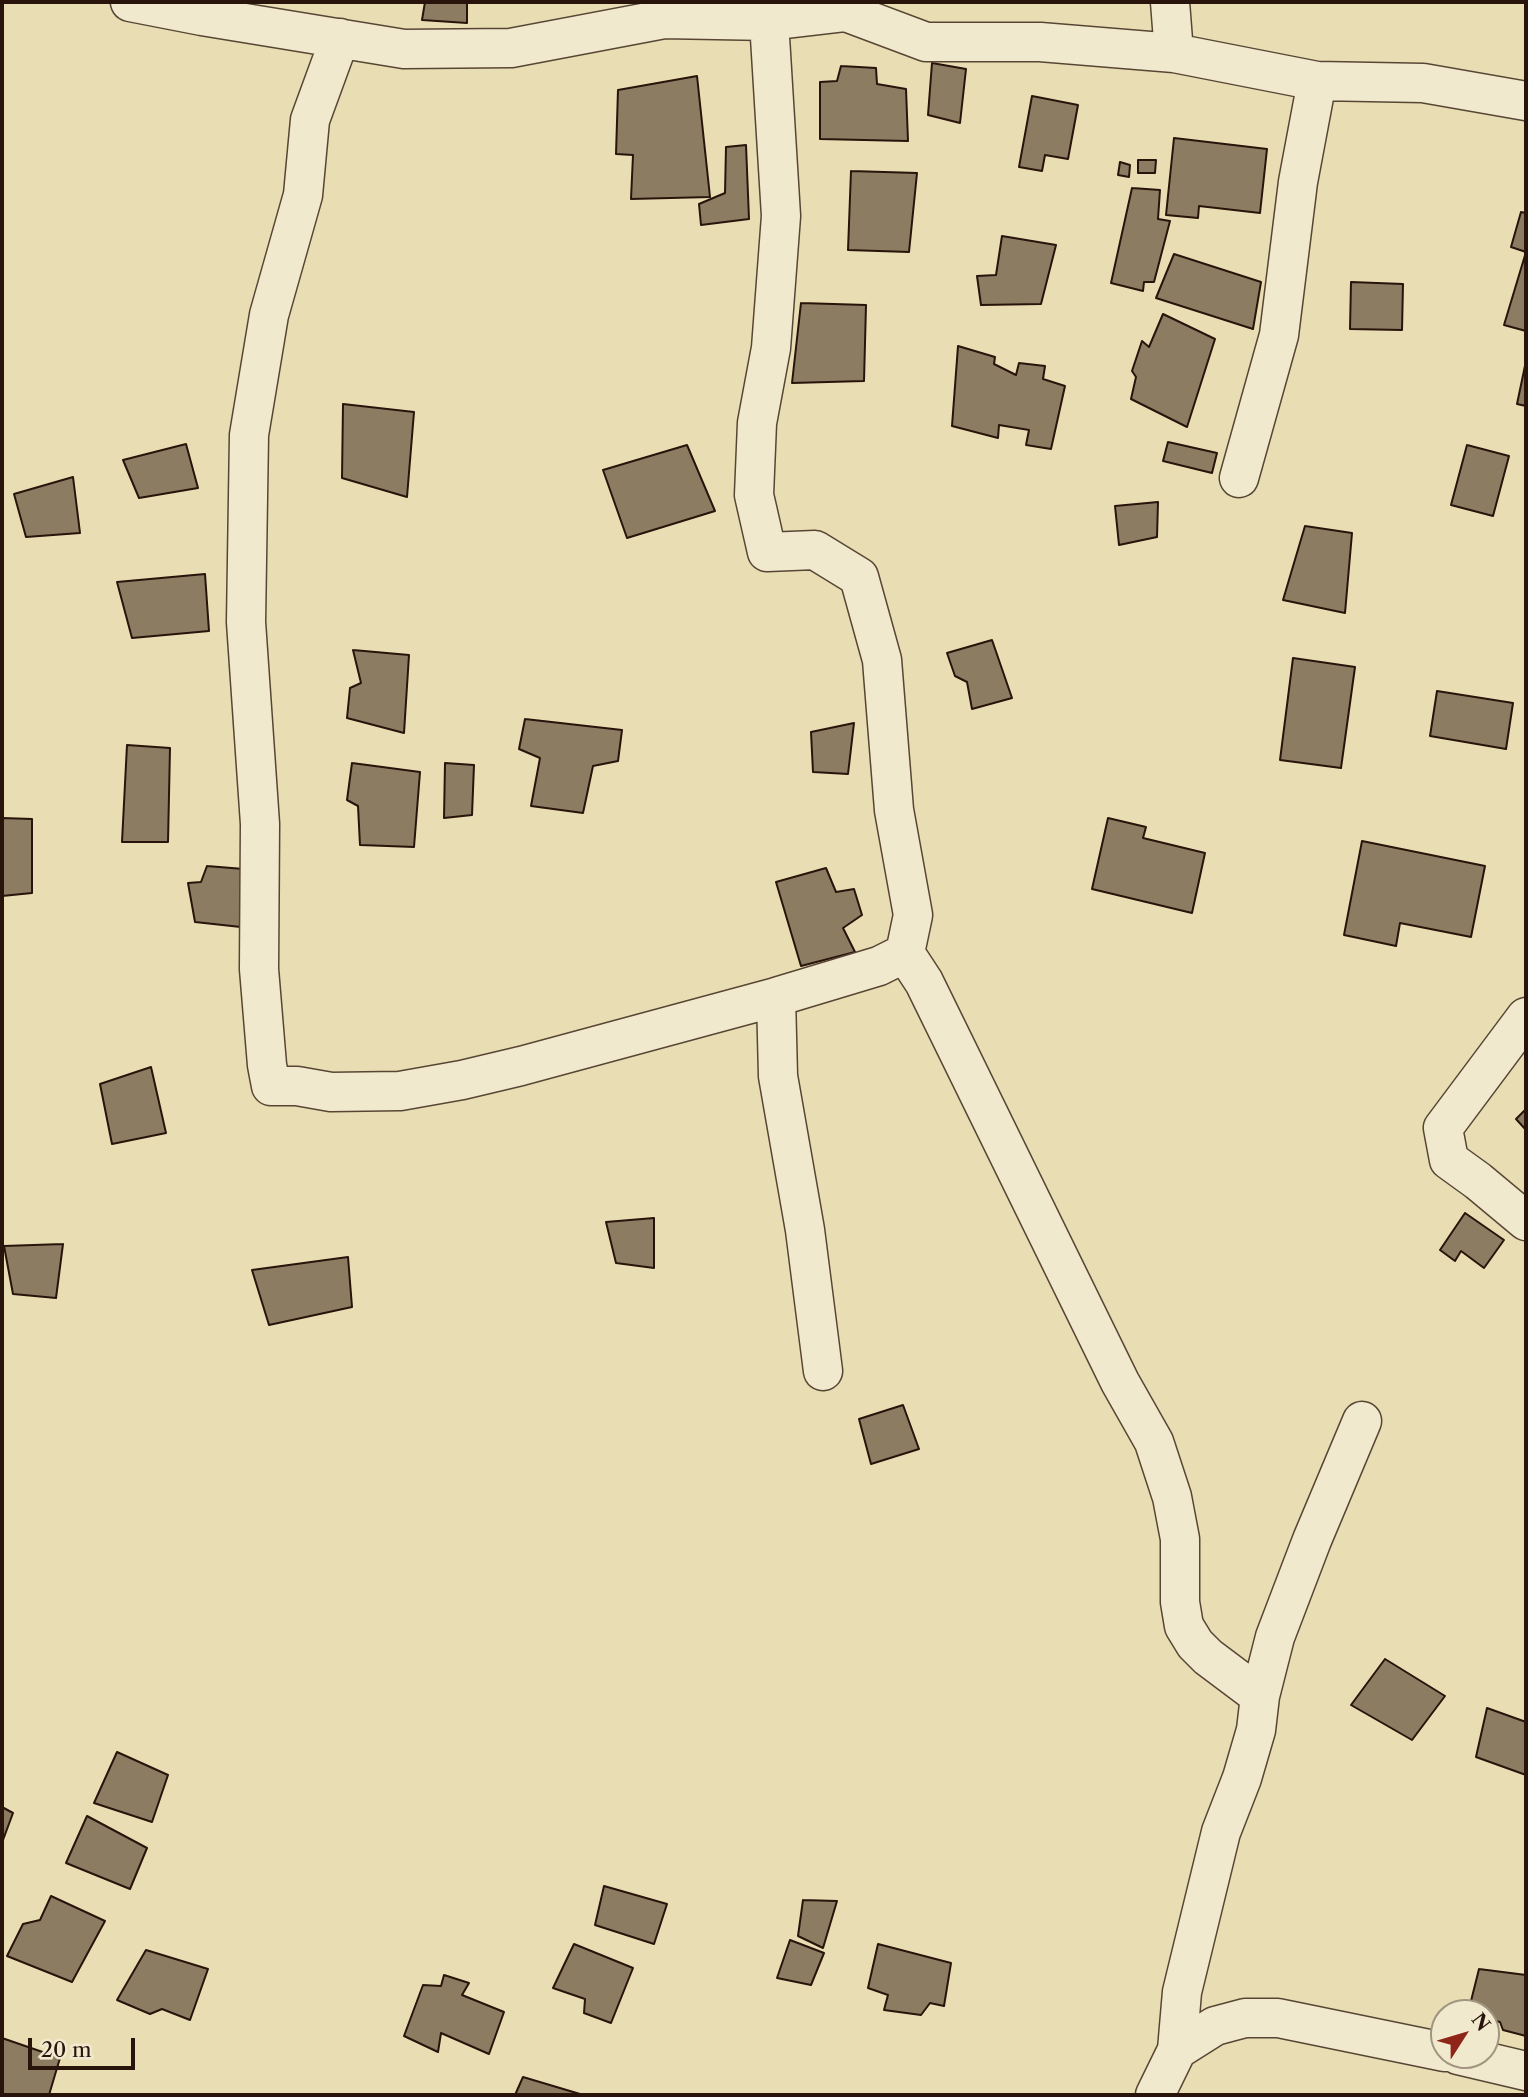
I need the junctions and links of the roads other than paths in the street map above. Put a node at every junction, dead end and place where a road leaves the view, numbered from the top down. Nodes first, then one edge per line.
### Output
1 (131, 2) edge
2 (1170, 2) edge
3 (846, 7) edge
4 (609, 16) edge
5 (769, 21) junction
6 (340, 38) junction
7 (1174, 53) junction
8 (1317, 81) junction
9 (1526, 100) edge
10 (1239, 478) dead end
11 (905, 953) junction
12 (776, 997) junction
13 (1526, 1017) edge
14 (1526, 1221) edge
15 (823, 1371) dead end
16 (1362, 1421) dead end
17 (1260, 1696) junction
18 (1430, 2049) edge
19 (1177, 2050) junction
20 (1500, 2065) edge
21 (1526, 2071) edge
22 (1155, 2095) edge

1 - 6 street
2 - 7 street
3 - 5 street
3 - 7 street
4 - 5 street
4 - 6 street
5 - 11 street
6 - 12 street
7 - 8 street
8 - 9 street
8 - 10 street
11 - 12 street
11 - 17 street
12 - 15 street
13 - 14 street
16 - 17 street
17 - 19 street
18 - 19 street
19 - 22 street
20 - 21 street

